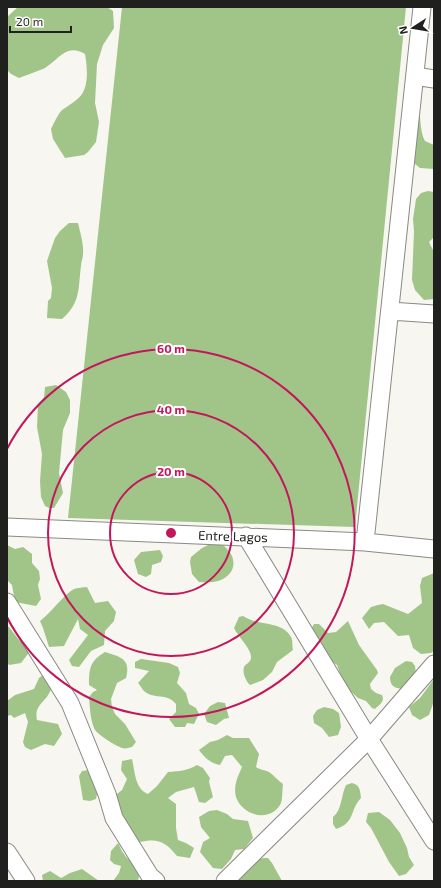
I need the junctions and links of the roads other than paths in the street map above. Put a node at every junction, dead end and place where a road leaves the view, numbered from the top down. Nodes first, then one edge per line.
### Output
1 (422, 7) edge
2 (415, 76) junction
3 (434, 79) edge
4 (390, 311) junction
5 (434, 314) edge
6 (7, 527) edge
7 (246, 536) junction
8 (365, 542) junction
9 (434, 549) edge
10 (7, 602) edge
11 (434, 664) edge
12 (369, 739) junction
13 (434, 841) edge
14 (7, 852) edge
15 (26, 881) edge
16 (156, 881) edge
17 (225, 881) edge

1 - 2 street
2 - 3 street
2 - 4 street
4 - 5 street
4 - 8 street
6 - 7 street, Entre Lagos
7 - 8 street, Entre Lagos
7 - 12 street
8 - 9 street, Entre Lagos
10 - 16 street
11 - 12 street
12 - 13 street
12 - 17 street
14 - 15 street

